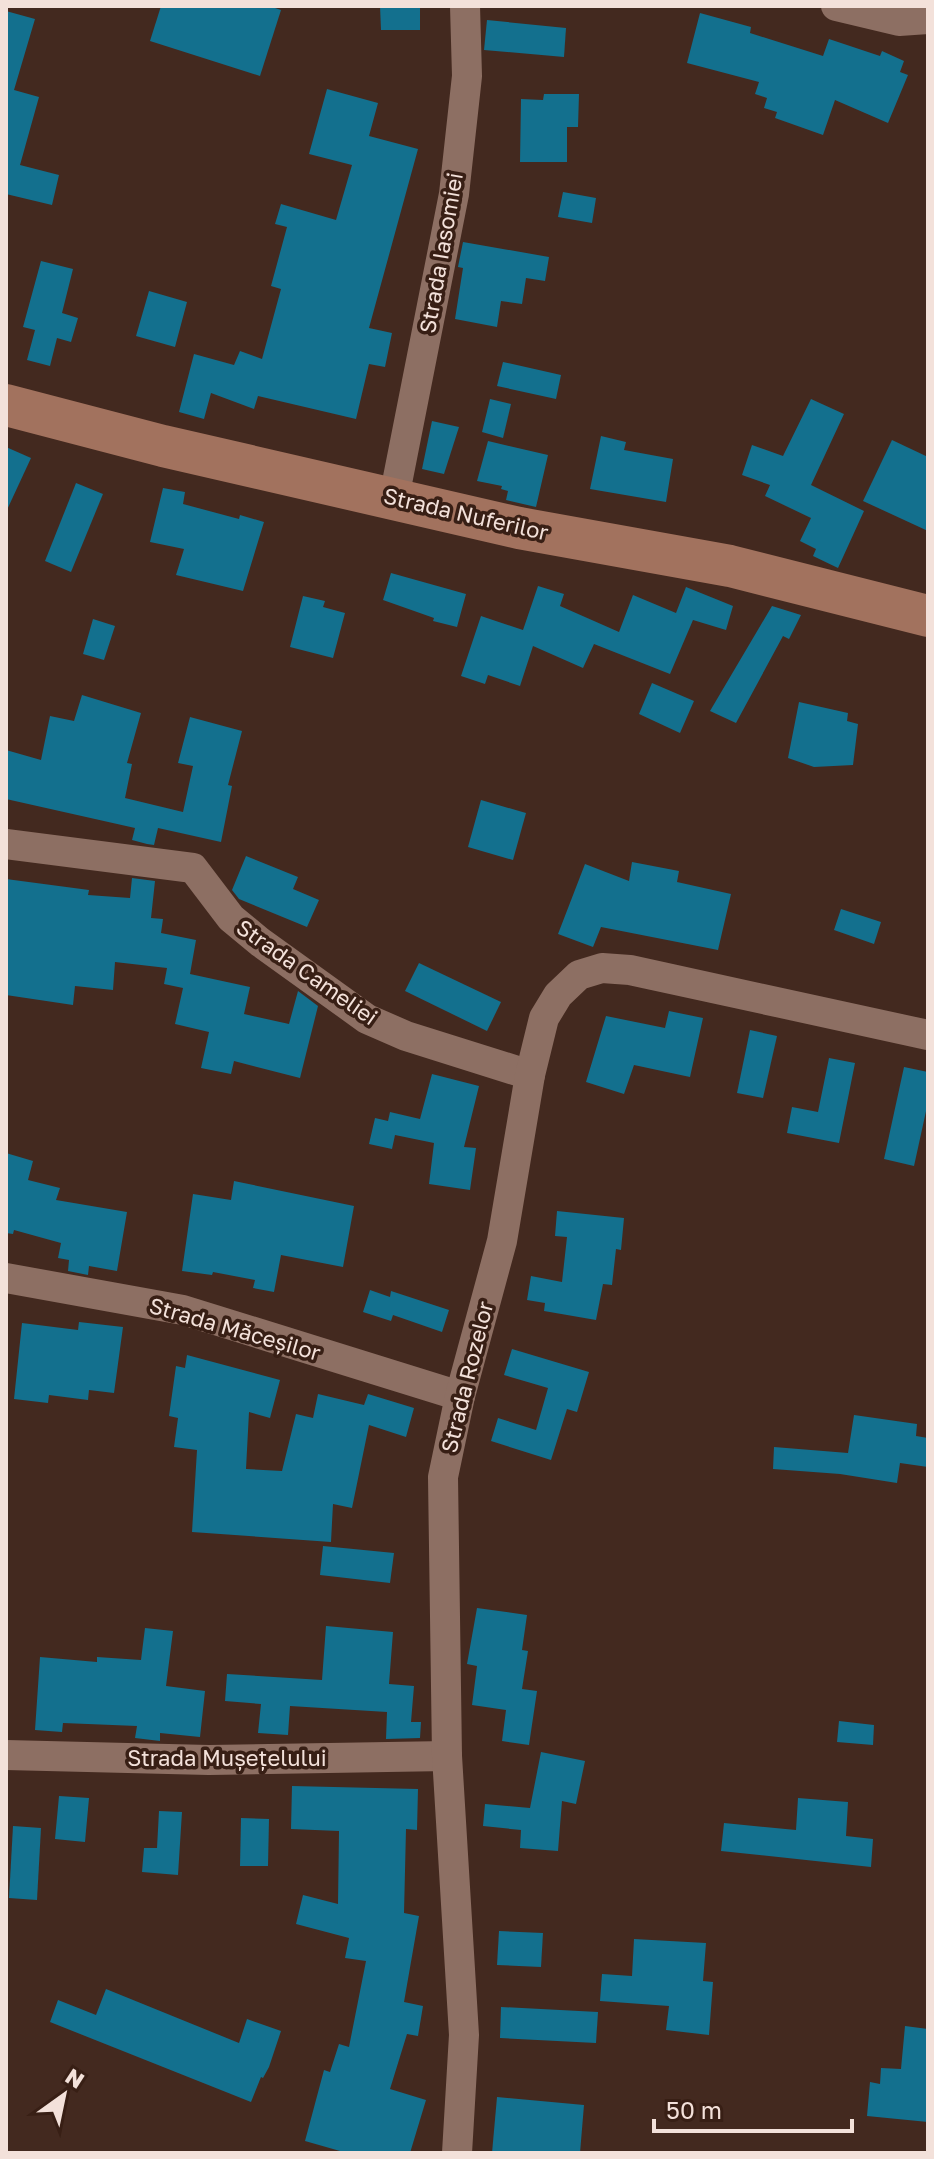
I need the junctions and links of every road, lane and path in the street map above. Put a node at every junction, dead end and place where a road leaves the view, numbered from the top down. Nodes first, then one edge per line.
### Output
1 (465, 6) edge
2 (836, 6) edge
3 (928, 19) edge
4 (6, 405) edge
5 (394, 498) junction
6 (928, 616) edge
7 (6, 844) edge
8 (928, 1035) edge
9 (530, 1075) junction
10 (6, 1278) edge
11 (460, 1396) junction
12 (6, 1755) edge
13 (447, 1756) junction
14 (457, 2153) edge

1 - 5 street, Strada Iasomiei
2 - 3 street
4 - 5 main road, Strada Nuferilor
5 - 6 main road, Strada Nuferilor
7 - 9 street, Strada Cameliei
8 - 9 street, Strada Rozelor
9 - 11 street, Strada Rozelor
10 - 11 street, Strada Măceșilor
11 - 13 street, Strada Rozelor
12 - 13 street, Strada Mușețelului
13 - 14 street, Strada Rozelor

